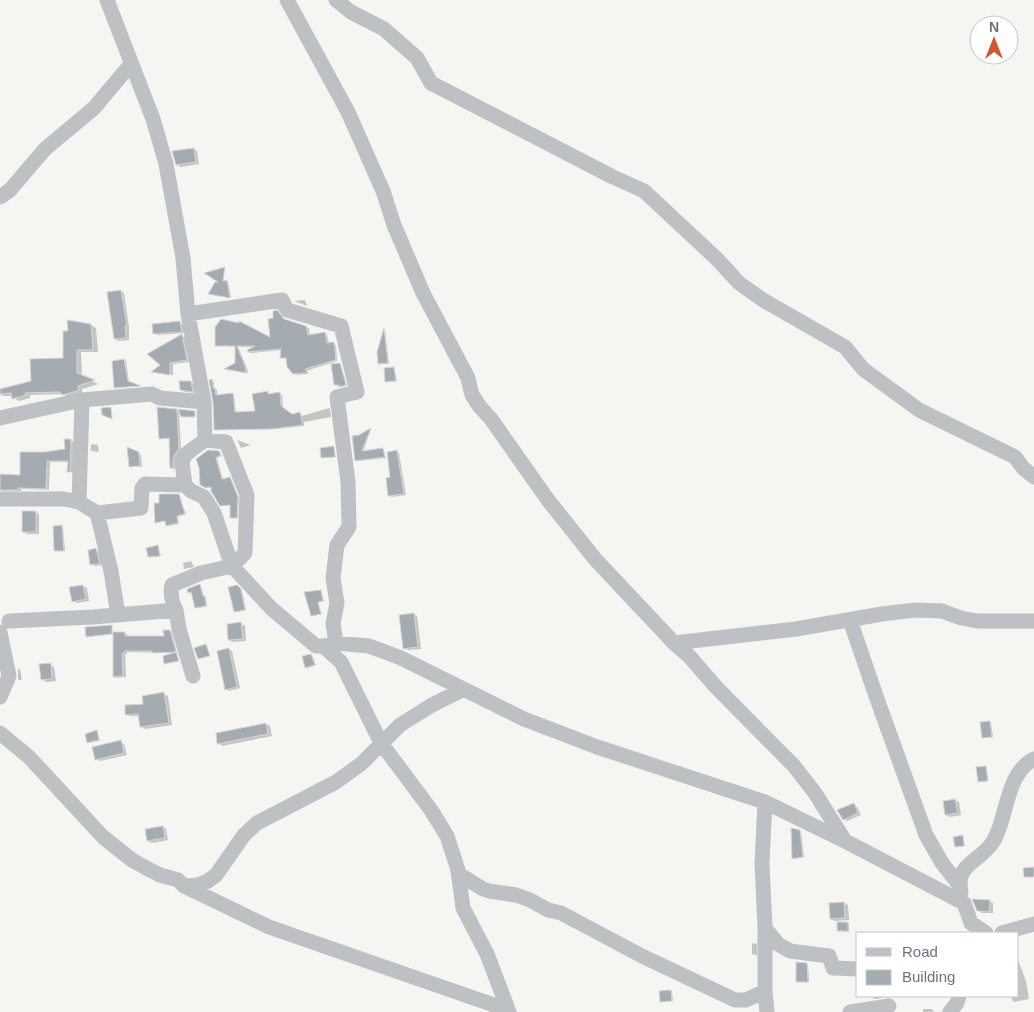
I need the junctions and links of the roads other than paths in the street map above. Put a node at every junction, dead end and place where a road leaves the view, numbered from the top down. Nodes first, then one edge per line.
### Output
1 (107, 0) edge
2 (287, 0) edge
3 (336, 0) edge
4 (131, 64) junction
5 (0, 197) edge
6 (188, 314) junction
7 (82, 400) junction
8 (204, 402) junction
9 (0, 418) edge
10 (205, 440) junction
11 (1034, 477) edge
12 (185, 485) junction
13 (0, 499) edge
14 (79, 502) junction
15 (97, 513) junction
16 (232, 566) junction
17 (176, 610) junction
18 (118, 615) junction
19 (850, 620) junction
20 (1034, 622) edge
21 (2, 625) edge
22 (674, 643) junction
23 (330, 645) junction
24 (193, 676) dead end
25 (464, 689) junction
26 (0, 698) edge
27 (0, 733) edge
28 (382, 743) junction
29 (1034, 759) edge
30 (764, 802) junction
31 (845, 841) junction
32 (459, 874) junction
33 (184, 886) junction
34 (960, 886) junction
35 (964, 903) junction
36 (1034, 924) edge
37 (765, 928) junction
38 (984, 932) edge
39 (1006, 932) edge
40 (856, 969) edge
41 (765, 991) junction
42 (959, 997) edge
43 (888, 1004) edge
44 (508, 1012) edge
45 (768, 1012) edge
46 (850, 1012) edge
47 (950, 1012) edge

1 - 4 street
2 - 22 street
3 - 11 street
4 - 5 street
4 - 6 street
6 - 8 street
6 - 23 street
7 - 8 street
7 - 9 street
7 - 14 street
8 - 10 street
10 - 12 street
10 - 16 street
12 - 15 street
12 - 16 street
13 - 14 street
14 - 15 street
15 - 18 street
16 - 17 street
16 - 23 street
17 - 18 street
17 - 24 street
18 - 21 street
19 - 20 street
19 - 22 street
19 - 34 street
21 - 26 street
22 - 31 street
23 - 25 street
23 - 28 street
25 - 28 street
25 - 30 street
27 - 33 street
28 - 32 street
28 - 33 street
29 - 34 street
30 - 31 street
30 - 37 street
31 - 35 street
32 - 41 street
32 - 44 street
33 - 44 street
34 - 35 street
35 - 38 street
36 - 39 street
37 - 40 street
37 - 41 street
41 - 45 street
42 - 47 street
43 - 46 street

